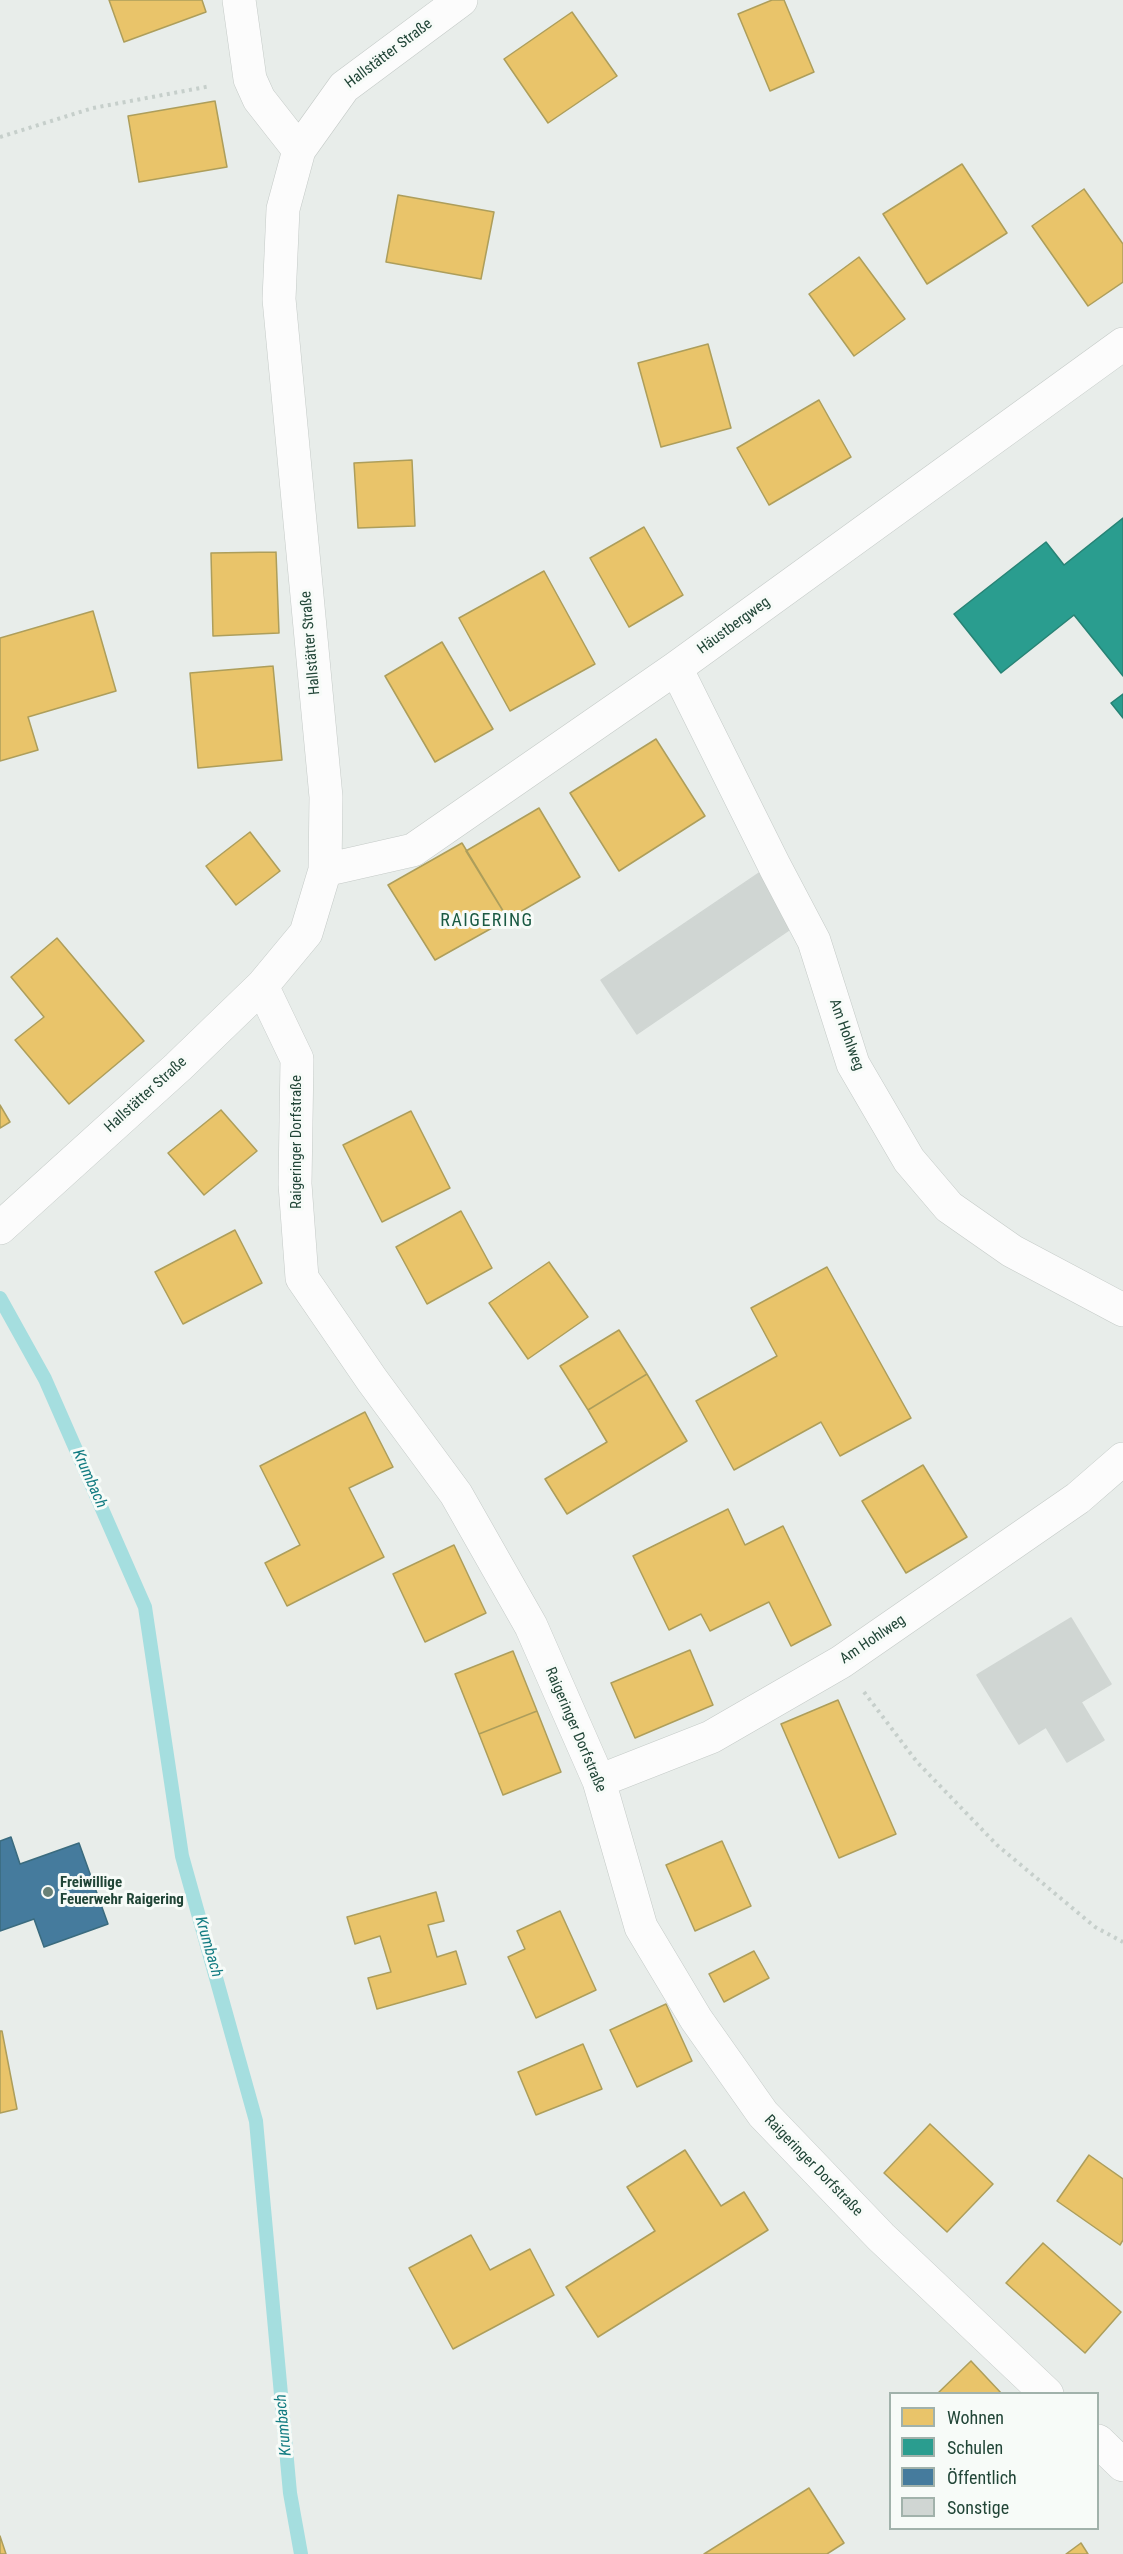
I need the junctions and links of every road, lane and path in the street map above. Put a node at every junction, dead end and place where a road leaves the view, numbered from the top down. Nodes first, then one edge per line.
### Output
1 (239, 0) edge
2 (461, 0) edge
3 (250, 79) junction
4 (0, 137) edge
5 (299, 150) junction
6 (1123, 344) edge
7 (676, 668) junction
8 (325, 870) junction
9 (262, 986) junction
10 (0, 1228) edge
11 (1123, 1310) edge
12 (1123, 1459) edge
13 (841, 1662) junction
14 (598, 1781) junction
15 (1123, 1942) edge
16 (1045, 2392) edge
17 (1099, 2441) edge
18 (1123, 2464) edge

1 - 3 street
2 - 5 street, Hallstätter Straße
3 - 4 path
3 - 5 street
5 - 8 street, Hallstätter Straße
6 - 7 street, Häustbergweg
7 - 8 street, Häustbergweg
7 - 11 street, Am Hohlweg
8 - 9 street, Hallstätter Straße
9 - 10 street, Hallstätter Straße
9 - 14 street, Raigeringer Dorfstraße
12 - 13 street, Am Hohlweg
13 - 14 street, Am Hohlweg
13 - 15 path
14 - 16 street, Raigeringer Dorfstraße
17 - 18 street

